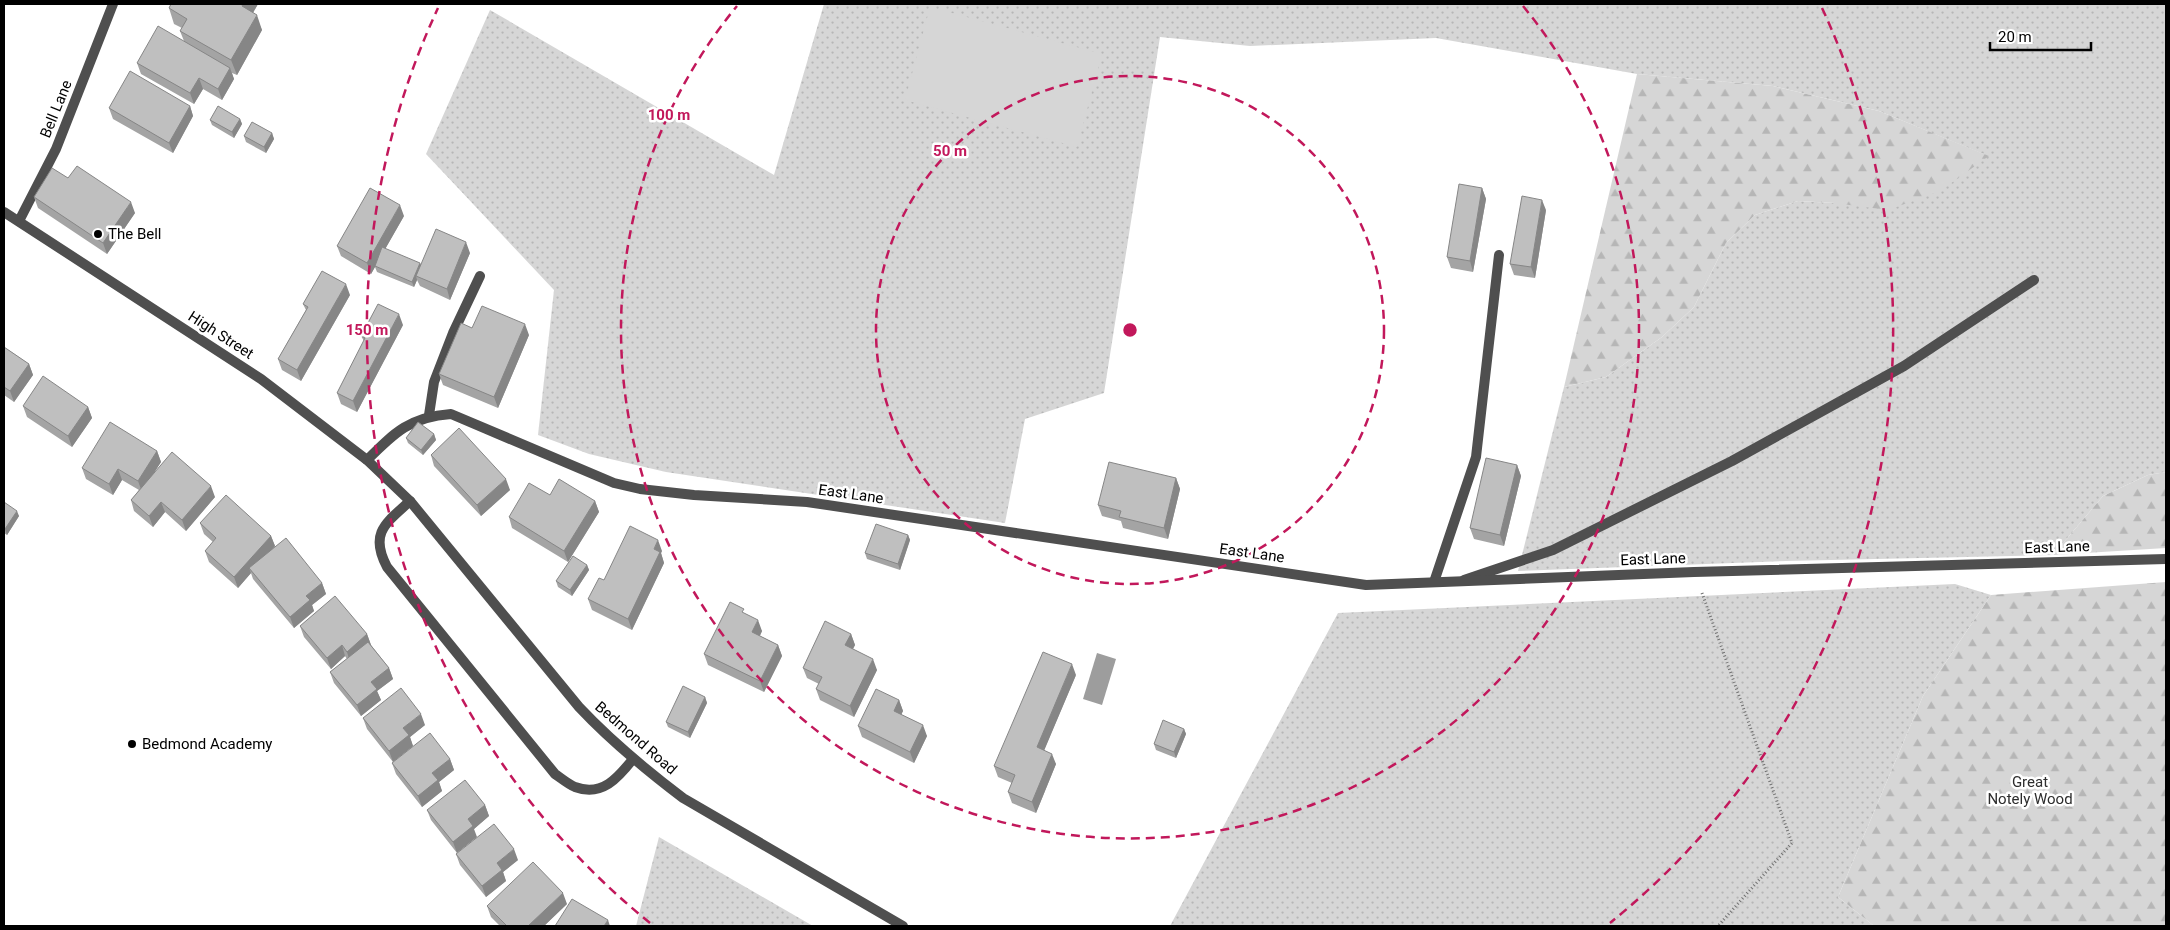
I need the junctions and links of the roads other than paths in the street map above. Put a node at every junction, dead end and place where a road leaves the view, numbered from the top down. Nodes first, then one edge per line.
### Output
1 (113, 4) edge
2 (4, 212) edge
3 (19, 221) junction
4 (1499, 255) dead end
5 (480, 276) dead end
6 (2034, 280) dead end
7 (429, 415) junction
8 (367, 460) junction
9 (410, 501) junction
10 (2166, 559) edge
11 (1460, 581) junction
12 (1434, 582) junction
13 (633, 759) junction
14 (903, 926) edge

1 - 3 street, Bell Lane
2 - 3 street, High Street
3 - 8 street, High Street
4 - 12 street
5 - 7 street
6 - 11 street
7 - 8 street, East Lane
7 - 12 street, East Lane
8 - 9 street, High Street
9 - 13 street, Bedmond Road
9 - 13 street
10 - 11 street, East Lane
11 - 12 street, East Lane
13 - 14 street, Bedmond Road

